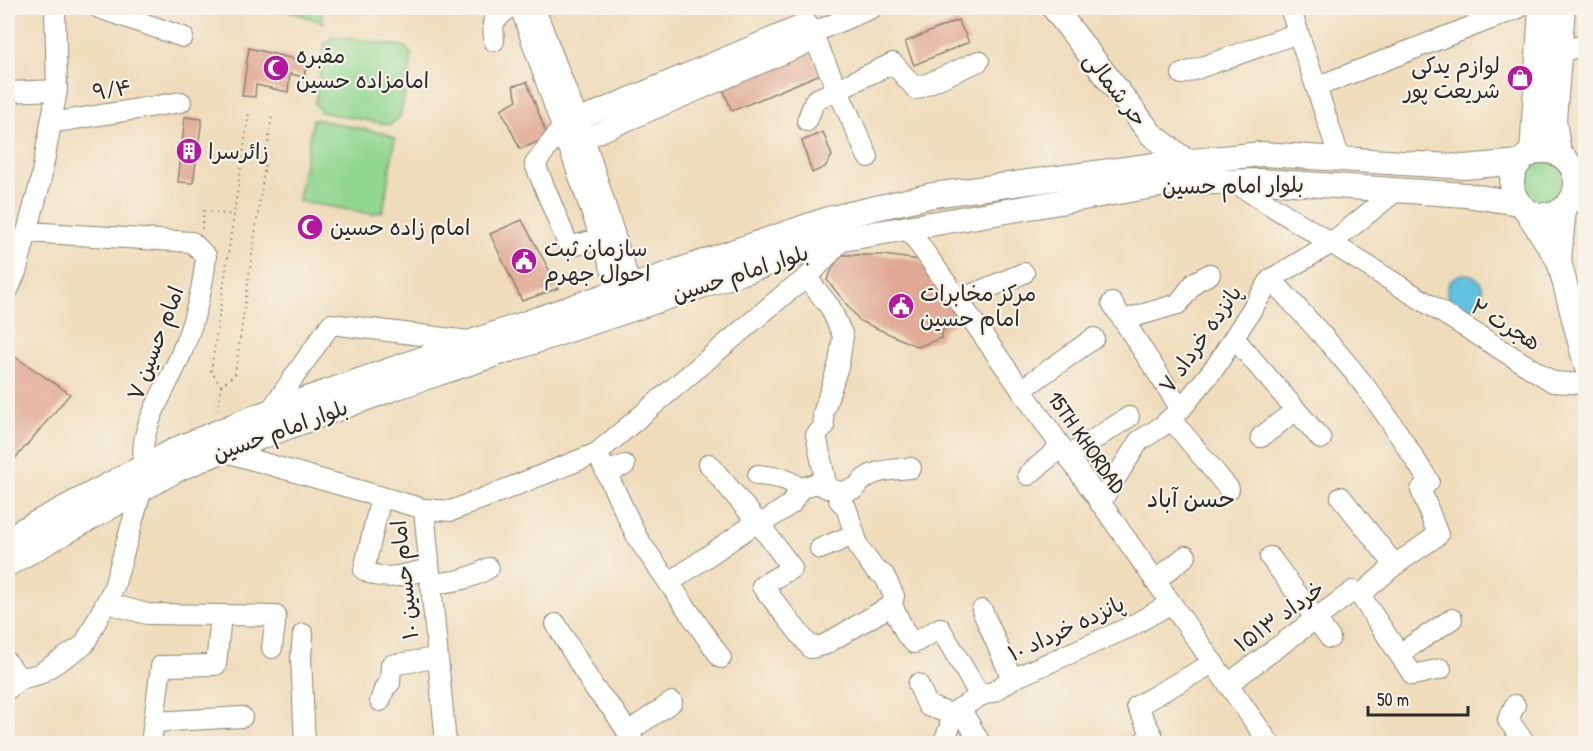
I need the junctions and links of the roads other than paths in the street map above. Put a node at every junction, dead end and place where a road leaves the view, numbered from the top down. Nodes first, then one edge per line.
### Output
1 (55, 8) edge
2 (99, 8) edge
3 (508, 8) edge
4 (528, 8) edge
5 (872, 8) edge
6 (1054, 8) edge
7 (1290, 8) edge
8 (1519, 8) edge
9 (1541, 8) edge
10 (1563, 8) edge
11 (808, 26) edge
12 (1298, 33) junction
13 (183, 37) dead end
14 (494, 41) dead end
15 (1586, 44) edge
16 (1559, 53) junction
17 (980, 61) dead end
18 (1182, 74) dead end
19 (1316, 87) junction
20 (837, 88) junction
21 (57, 90) junction
22 (8, 92) edge
23 (181, 102) dead end
24 (807, 121) dead end
25 (51, 123) junction
26 (573, 133) junction
27 (868, 157) dead end
28 (1526, 158) junction
29 (1340, 159) junction
30 (1569, 159) edge
31 (1187, 162) junction
32 (1232, 182) junction
33 (1397, 190) junction
34 (1574, 203) edge
35 (1522, 207) junction
36 (907, 227) junction
37 (27, 232) junction
38 (608, 236) junction
39 (843, 239) junction
40 (1330, 244) junction
41 (1559, 261) junction
42 (1024, 273) dead end
43 (1210, 274) dead end
44 (807, 278) junction
45 (1271, 279) junction
46 (625, 289) junction
47 (8, 290) edge
48 (958, 300) junction
49 (1112, 303) dead end
50 (1579, 314) edge
51 (1123, 320) junction
52 (1094, 338) dead end
53 (1234, 338) junction
54 (474, 342) junction
55 (1586, 365) edge
56 (422, 369) junction
57 (1586, 384) edge
58 (1021, 390) junction
59 (1296, 410) junction
60 (270, 411) junction
61 (1176, 414) junction
62 (1129, 417) dead end
63 (1261, 437) dead end
64 (1321, 439) dead end
65 (222, 451) junction
66 (1065, 452) junction
67 (597, 453) junction
68 (625, 465) dead end
69 (708, 465) dead end
70 (911, 468) dead end
71 (606, 472) junction
72 (758, 475) dead end
73 (1028, 475) dead end
74 (144, 476) junction
75 (800, 489) junction
76 (1229, 489) dead end
77 (834, 490) junction
78 (381, 497) junction
79 (1341, 497) dead end
80 (1100, 503) junction
81 (424, 509) junction
82 (758, 524) junction
83 (853, 535) junction
84 (8, 538) edge
85 (820, 549) dead end
86 (1186, 556) dead end
87 (1270, 557) dead end
88 (8, 564) edge
89 (1395, 565) junction
90 (489, 568) dead end
91 (430, 576) junction
92 (1155, 581) junction
93 (669, 583) junction
94 (1360, 595) junction
95 (107, 603) junction
96 (1171, 603) junction
97 (892, 605) junction
98 (982, 610) dead end
99 (221, 615) junction
100 (1317, 618) junction
101 (1452, 619) dead end
102 (556, 624) dead end
103 (303, 634) dead end
104 (1330, 638) dead end
105 (272, 648) dead end
106 (1399, 654) junction
107 (436, 658) junction
108 (721, 658) dead end
109 (8, 663) edge
110 (1213, 663) junction
111 (1442, 669) dead end
112 (1012, 679) junction
113 (14, 684) edge
114 (918, 684) dead end
115 (1228, 684) junction
116 (980, 696) junction
117 (380, 701) dead end
118 (672, 702) dead end
119 (1515, 705) dead end
120 (955, 711) junction
121 (242, 717) dead end
122 (154, 722) junction
123 (632, 738) edge
124 (151, 744) edge
125 (305, 744) edge
126 (446, 744) edge
127 (943, 744) edge
128 (981, 744) edge
129 (1138, 744) edge
130 (1270, 744) edge
131 (1526, 744) edge

1 - 21 street
2 - 13 street
3 - 14 street
4 - 26 street
5 - 11 street
6 - 31 main road, حر شمالی
7 - 12 street
8 - 19 street
9 - 28 main road
10 - 16 main road
11 - 20 street
11 - 26 street
12 - 18 street
12 - 19 street
15 - 16 street
16 - 30 main road
17 - 20 street
19 - 29 street
20 - 24 street
20 - 27 street
21 - 22 street
21 - 25 street
23 - 25 street, ۹/۴
25 - 37 street
26 - 38 street
26 - 38 street
28 - 29 main road, بلوار امام حسین
28 - 30 main road
28 - 35 main road
29 - 31 main road, بلوار امام حسین
30 - 34 main road
31 - 46 main road, بلوار امام حسین
32 - 33 main road, بلوار امام حسین
32 - 36 main road, بلوار امام حسین
32 - 40 street, هجرت ۲
33 - 35 main road, بلوار امام حسین
33 - 40 street, پانزده خرداد ۷
34 - 35 main road
34 - 41 main road
35 - 41 main road
36 - 39 main road, بلوار امام حسین
36 - 48 street, 15TH KHORDAD
37 - 47 street
37 - 74 street, امام حسین ۷
38 - 46 street
39 - 44 street
39 - 56 main road, بلوار امام حسین
40 - 45 street, پانزده خرداد ۷
40 - 57 street, هجرت ۲
41 - 50 main road
42 - 48 street
43 - 51 street
44 - 67 street
44 - 77 street
45 - 53 street, پانزده خرداد ۷
45 - 89 street
46 - 54 main road, بلوار امام حسین
48 - 58 street, 15TH KHORDAD
49 - 51 street
50 - 55 main road
51 - 61 street
52 - 58 street
53 - 59 street
53 - 61 street, پانزده خرداد ۷
54 - 56 main road, بلوار امام حسین
54 - 60 street
56 - 60 main road, بلوار امام حسین
56 - 65 main road, بلوار امام حسین
58 - 66 street, 15TH KHORDAD
59 - 63 street
59 - 64 street
60 - 74 main road, بلوار امام حسین
61 - 76 street
61 - 80 street, پانزده خرداد ۷
62 - 66 street
65 - 74 main road, بلوار امام حسین
65 - 78 street, امام حسین ۱۰
66 - 73 street
66 - 80 street, 15TH KHORDAD
67 - 71 street
67 - 81 street
68 - 71 street
69 - 82 street
70 - 77 street
71 - 93 street
72 - 75 street
74 - 84 main road, بلوار امام حسین
74 - 88 main road, بلوار امام حسین
74 - 95 street
75 - 77 street
75 - 82 street
77 - 83 street
78 - 81 street, امام حسین ۱۰
78 - 91 street
79 - 89 street
80 - 92 street, 15TH KHORDAD
81 - 91 street, امام حسین ۱۰
82 - 93 street
82 - 97 street
83 - 85 street
83 - 97 street
86 - 92 street
87 - 100 street
89 - 94 street
90 - 91 street
91 - 107 street, امام حسین ۱۰
92 - 96 street, 15TH KHORDAD
93 - 108 street
94 - 100 street, ۱۵خرداد ۱۳
94 - 106 street
95 - 99 street
95 - 113 street
96 - 110 street, 15TH KHORDAD
96 - 112 street, پانزده خرداد ۱۰
97 - 116 street
98 - 112 street
99 - 105 street
99 - 122 street
100 - 104 street
100 - 115 street, ۱۵خرداد ۱۳
101 - 106 street
102 - 123 street
103 - 125 street
106 - 111 street
107 - 117 street
107 - 126 street, امام حسین ۱۰
109 - 113 street
110 - 115 street, 15TH KHORDAD
110 - 129 street
112 - 116 street, پانزده خرداد ۱۰
114 - 120 street
115 - 130 street, 15TH KHORDAD
116 - 120 street, پانزده خرداد ۱۰
118 - 123 street
119 - 131 street
120 - 127 street
120 - 128 street
121 - 122 street
122 - 124 street

